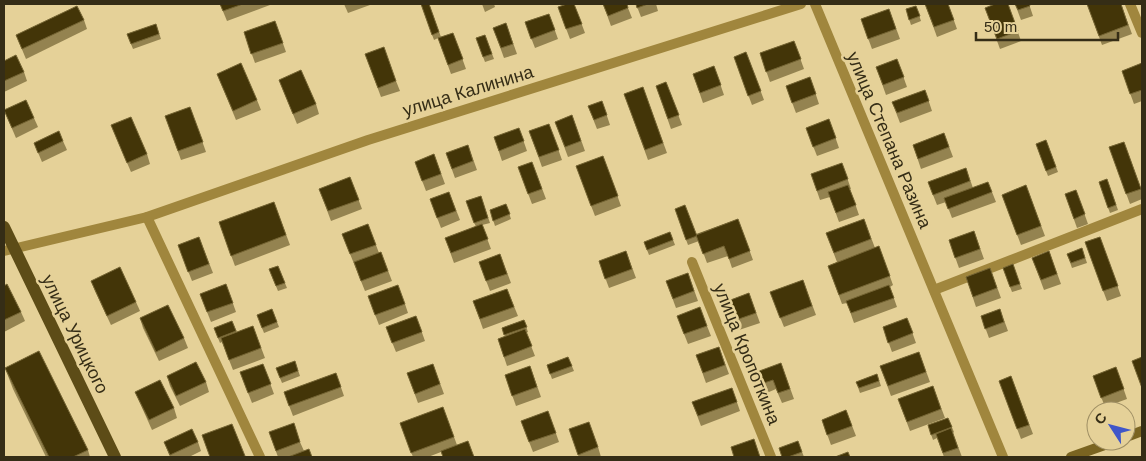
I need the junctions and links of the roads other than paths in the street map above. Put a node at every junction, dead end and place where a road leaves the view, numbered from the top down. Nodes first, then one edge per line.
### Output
1 (801, 4) edge
2 (815, 4) edge
3 (1130, 4) edge
4 (1142, 33) edge
5 (1142, 209) edge
6 (147, 216) junction
7 (4, 227) edge
8 (9, 249) edge
9 (692, 262) dead end
10 (934, 290) junction
11 (1088, 451) edge
12 (114, 457) edge
13 (260, 457) edge
14 (771, 457) edge
15 (1003, 457) edge
16 (1071, 457) edge

1 - 6 street, улица Калинина
2 - 10 street, улица Степана Разина
3 - 4 street
5 - 10 street
6 - 8 street, улица Калинина
6 - 13 street
7 - 8 main road, улица Урицкого
8 - 12 main road, улица Урицкого
9 - 14 street, улица Кропоткина
10 - 15 street, улица Степана Разина
11 - 16 main road

